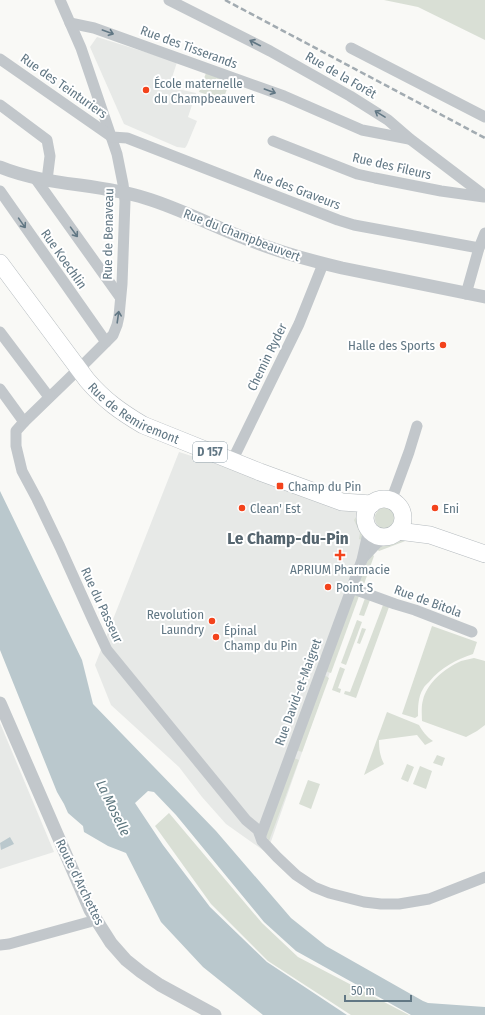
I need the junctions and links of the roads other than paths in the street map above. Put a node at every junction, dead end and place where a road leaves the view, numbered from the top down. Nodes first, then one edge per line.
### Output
1 (60, 0) edge
2 (169, 0) edge
3 (70, 23) junction
4 (351, 48) dead end
5 (0, 58) edge
6 (0, 105) edge
7 (485, 117) edge
8 (112, 137) junction
9 (410, 139) junction
10 (273, 141) dead end
11 (0, 167) edge
12 (41, 179) junction
13 (0, 191) edge
14 (124, 193) junction
15 (485, 197) edge
16 (485, 233) edge
17 (479, 248) junction
18 (0, 263) edge
19 (323, 264) junction
20 (466, 294) junction
21 (120, 297) junction
22 (485, 298) edge
23 (0, 332) edge
24 (106, 342) junction
25 (79, 369) junction
26 (0, 389) edge
27 (49, 397) junction
28 (24, 422) junction
29 (417, 426) dead end
30 (232, 461) junction
31 (392, 501) junction
32 (402, 514) junction
33 (369, 517) junction
34 (394, 534) junction
35 (430, 535) junction
36 (485, 554) edge
37 (362, 560) junction
38 (351, 588) junction
39 (472, 632) dead end
40 (0, 703) edge
41 (260, 835) junction
42 (485, 877) edge
43 (95, 919) junction
44 (0, 945) edge
45 (215, 1015) edge

1 - 3 street, Rue de Benaveau
9 -> 2 street, Rue de la Forêt
3 - 8 street, Rue de Benaveau
3 -> 9 street, Rue des Tisserands
4 - 7 street
5 - 8 street, Rue des Teinturiers
6 - 12 street
8 - 14 street, Rue de Benaveau
8 - 17 street, Rue des Graveurs
9 - 15 street, Rue de la Forêt
10 - 15 street, Rue des Fileurs
11 - 12 street, Rue du Champbeauvert
12 - 14 street, Rue du Champbeauvert
12 -> 21 street
13 -> 24 street, Rue Koechlin
14 - 19 street, Rue du Champbeauvert
14 - 21 street, Rue de Benaveau
16 - 17 street
17 - 20 street
18 - 25 main road, Rue de Remiremont / D 157
19 - 20 street, Rue du Champbeauvert
19 - 30 street, Chemin Ryder
20 - 22 street, Rue du Champbeauvert
24 -> 21 street, Rue de Benaveau
23 - 27 street
24 - 25 street, Rue de Benaveau
25 - 27 street, Rue du Passeur
25 - 30 main road, Rue de Remiremont / D 157
26 - 28 street
27 - 28 street, Rue du Passeur
28 - 41 street, Rue du Passeur
29 - 31 street
30 - 33 main road, Rue de Remiremont / D 157
31 - 32 main road
31 - 33 main road
32 - 34 main road
32 - 35 main road
33 - 34 main road
33 - 37 street, Rue David-et-Maigret
34 - 35 main road
34 - 37 street, Rue David-et-Maigret
35 - 36 main road
37 - 38 street, Rue David-et-Maigret
38 - 39 street, Rue de Bitola
38 - 41 street, Rue David-et-Maigret
40 - 43 street, Route d'Archettes
41 - 42 street
43 - 44 street
43 - 45 street, Route d'Archettes

